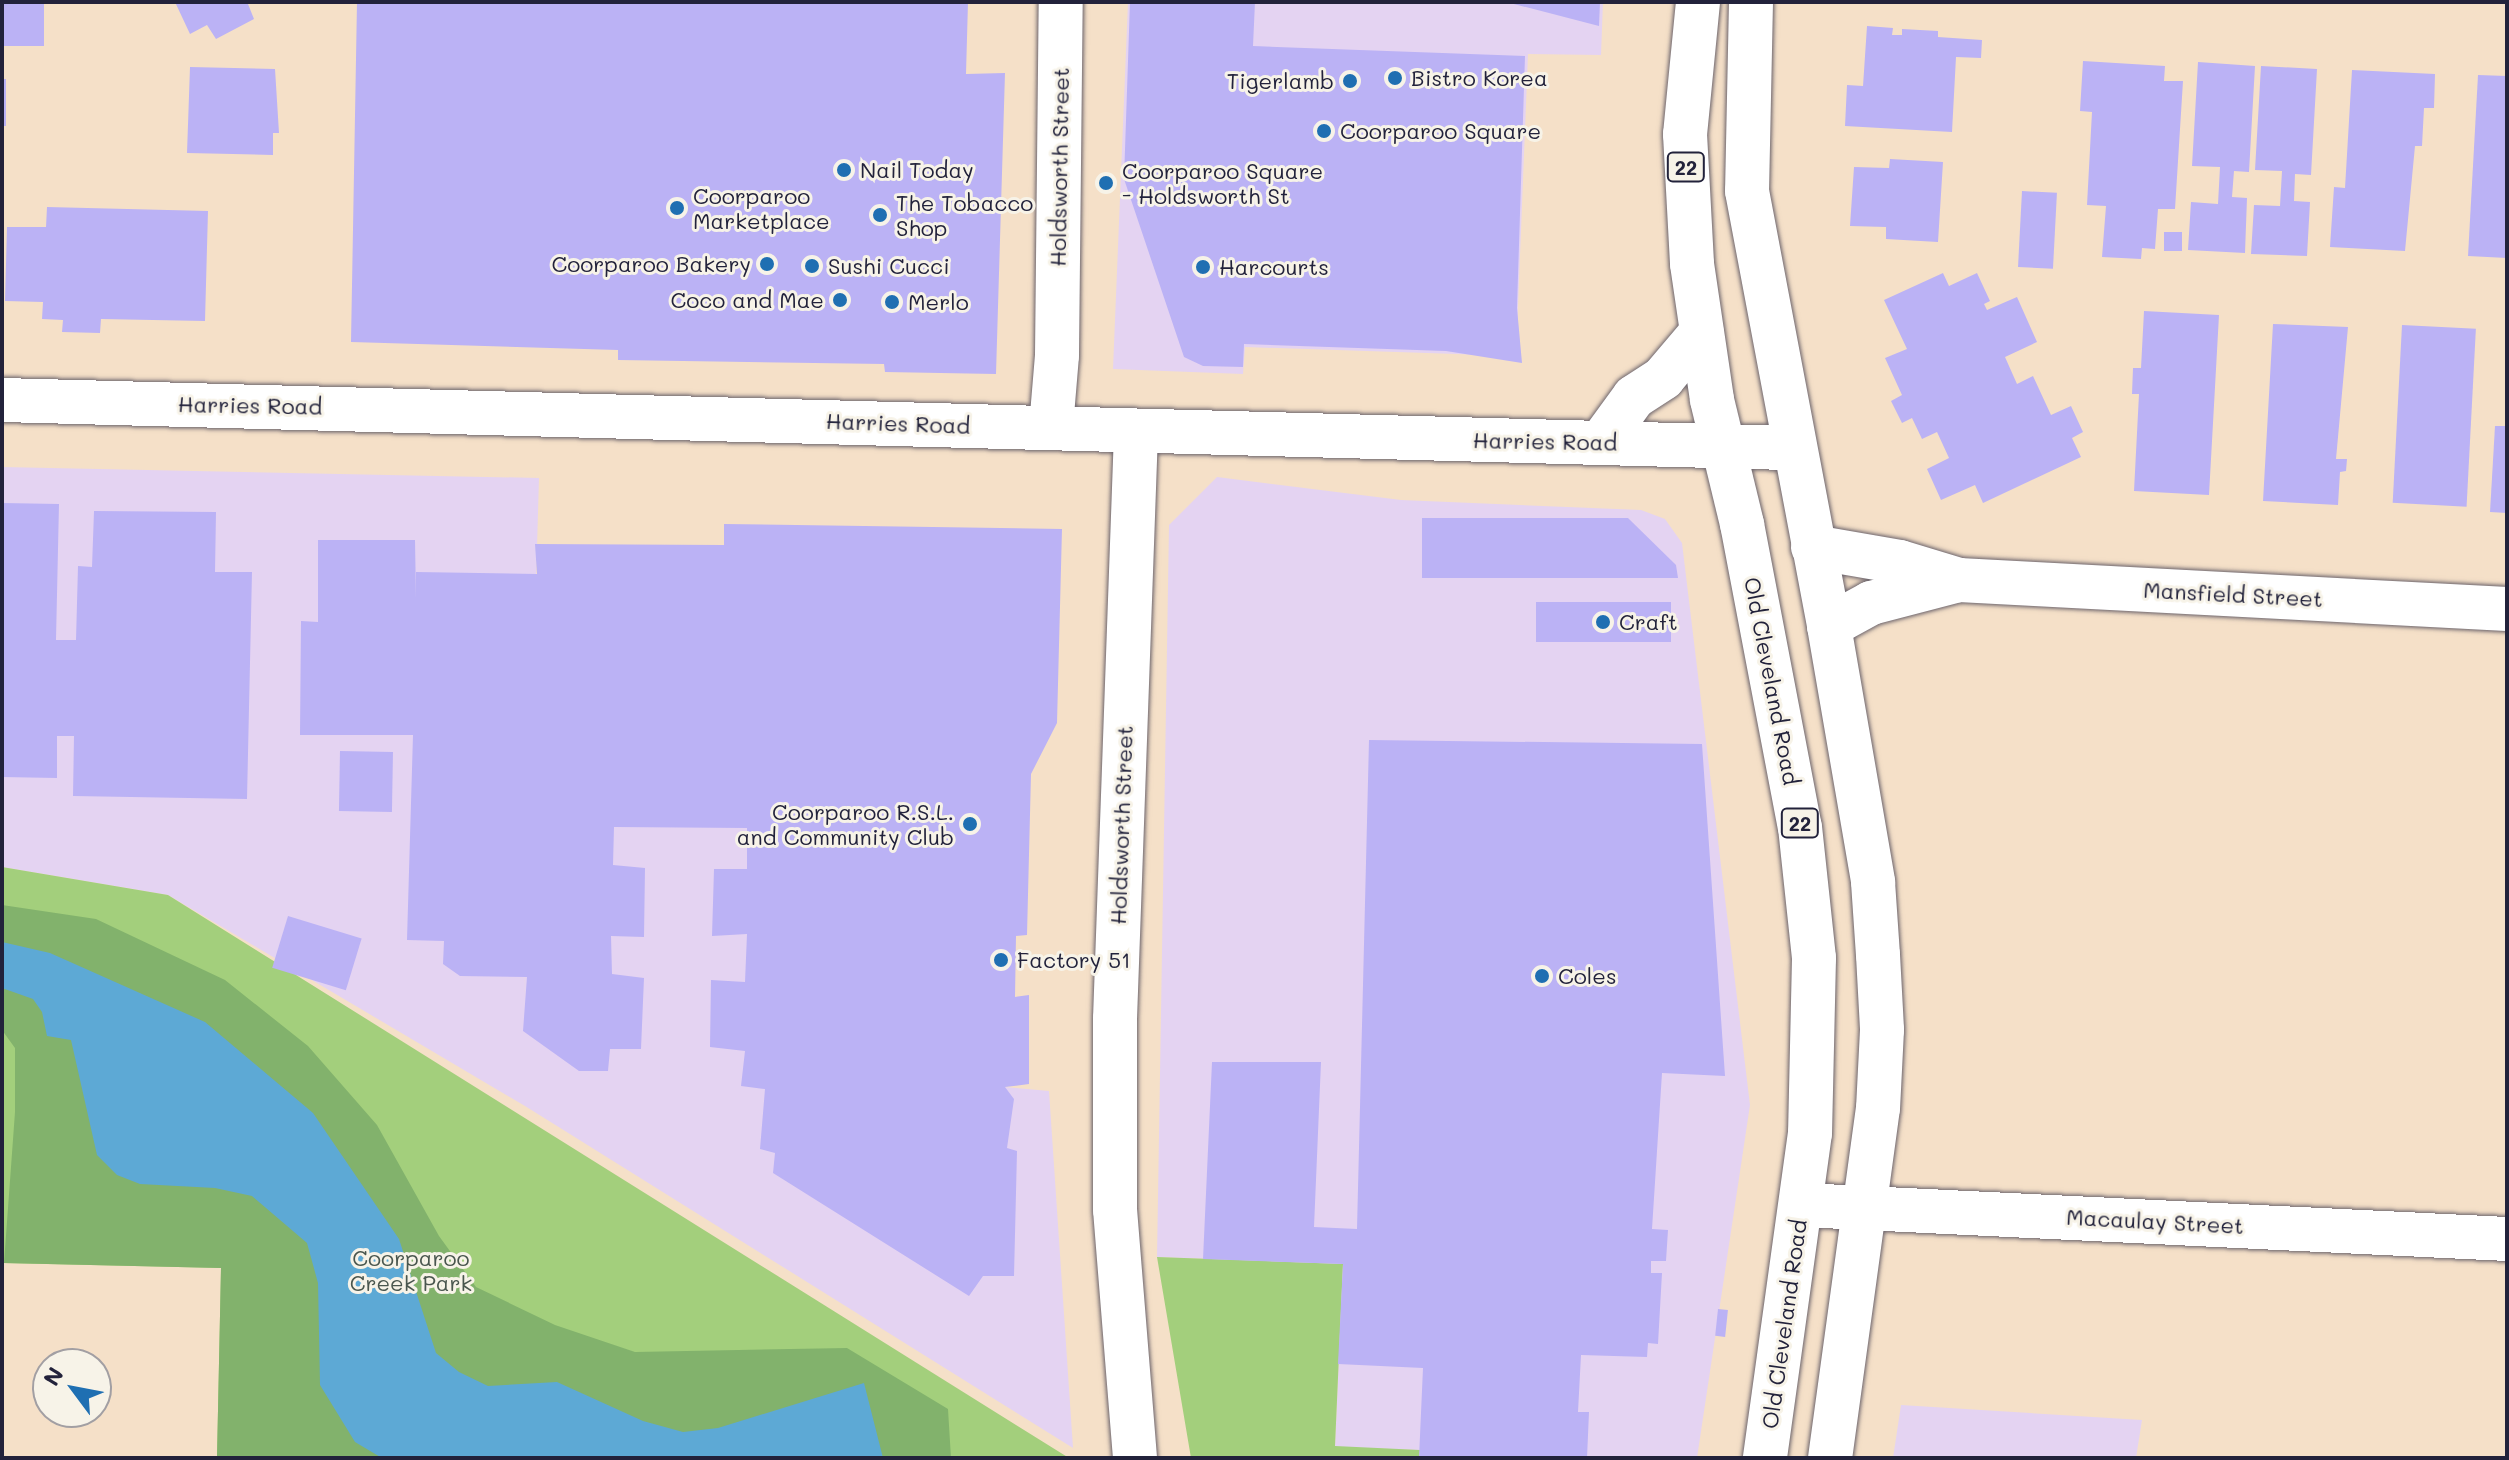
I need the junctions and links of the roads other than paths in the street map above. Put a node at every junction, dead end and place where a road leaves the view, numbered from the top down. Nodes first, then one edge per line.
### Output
1 (1061, 2) edge
2 (1698, 2) edge
3 (1751, 2) edge
4 (1702, 332) junction
5 (2, 400) edge
6 (1051, 427) junction
7 (1136, 432) junction
8 (1602, 441) junction
9 (1723, 448) junction
10 (1793, 448) junction
11 (1813, 547) junction
12 (1959, 580) junction
13 (2507, 609) edge
14 (1829, 626) junction
15 (1802, 1205) junction
16 (1864, 1207) junction
17 (2507, 1239) edge
18 (1135, 1458) edge
19 (1765, 1458) edge
20 (1830, 1458) edge

1 - 6 main road, Holdsworth Street
2 - 4 main road, Old Cleveland Road / 22
3 - 10 main road
4 - 8 main road
4 - 9 main road, Old Cleveland Road / 22
5 - 6 main road, Harries Road
6 - 7 main road, Harries Road
7 - 8 main road, Harries Road
7 - 18 main road, Holdsworth Street
8 - 9 main road, Harries Road
9 - 10 main road, Harries Road
9 - 15 main road, Old Cleveland Road / 22
10 - 11 main road
11 - 12 main road, Mansfield Street
11 - 14 main road
12 - 13 main road, Mansfield Street
12 - 14 main road, Mansfield Street
14 - 16 main road
15 - 16 main road, Macaulay Street
15 - 19 main road, Old Cleveland Road / 22
16 - 17 main road, Macaulay Street
16 - 20 main road

